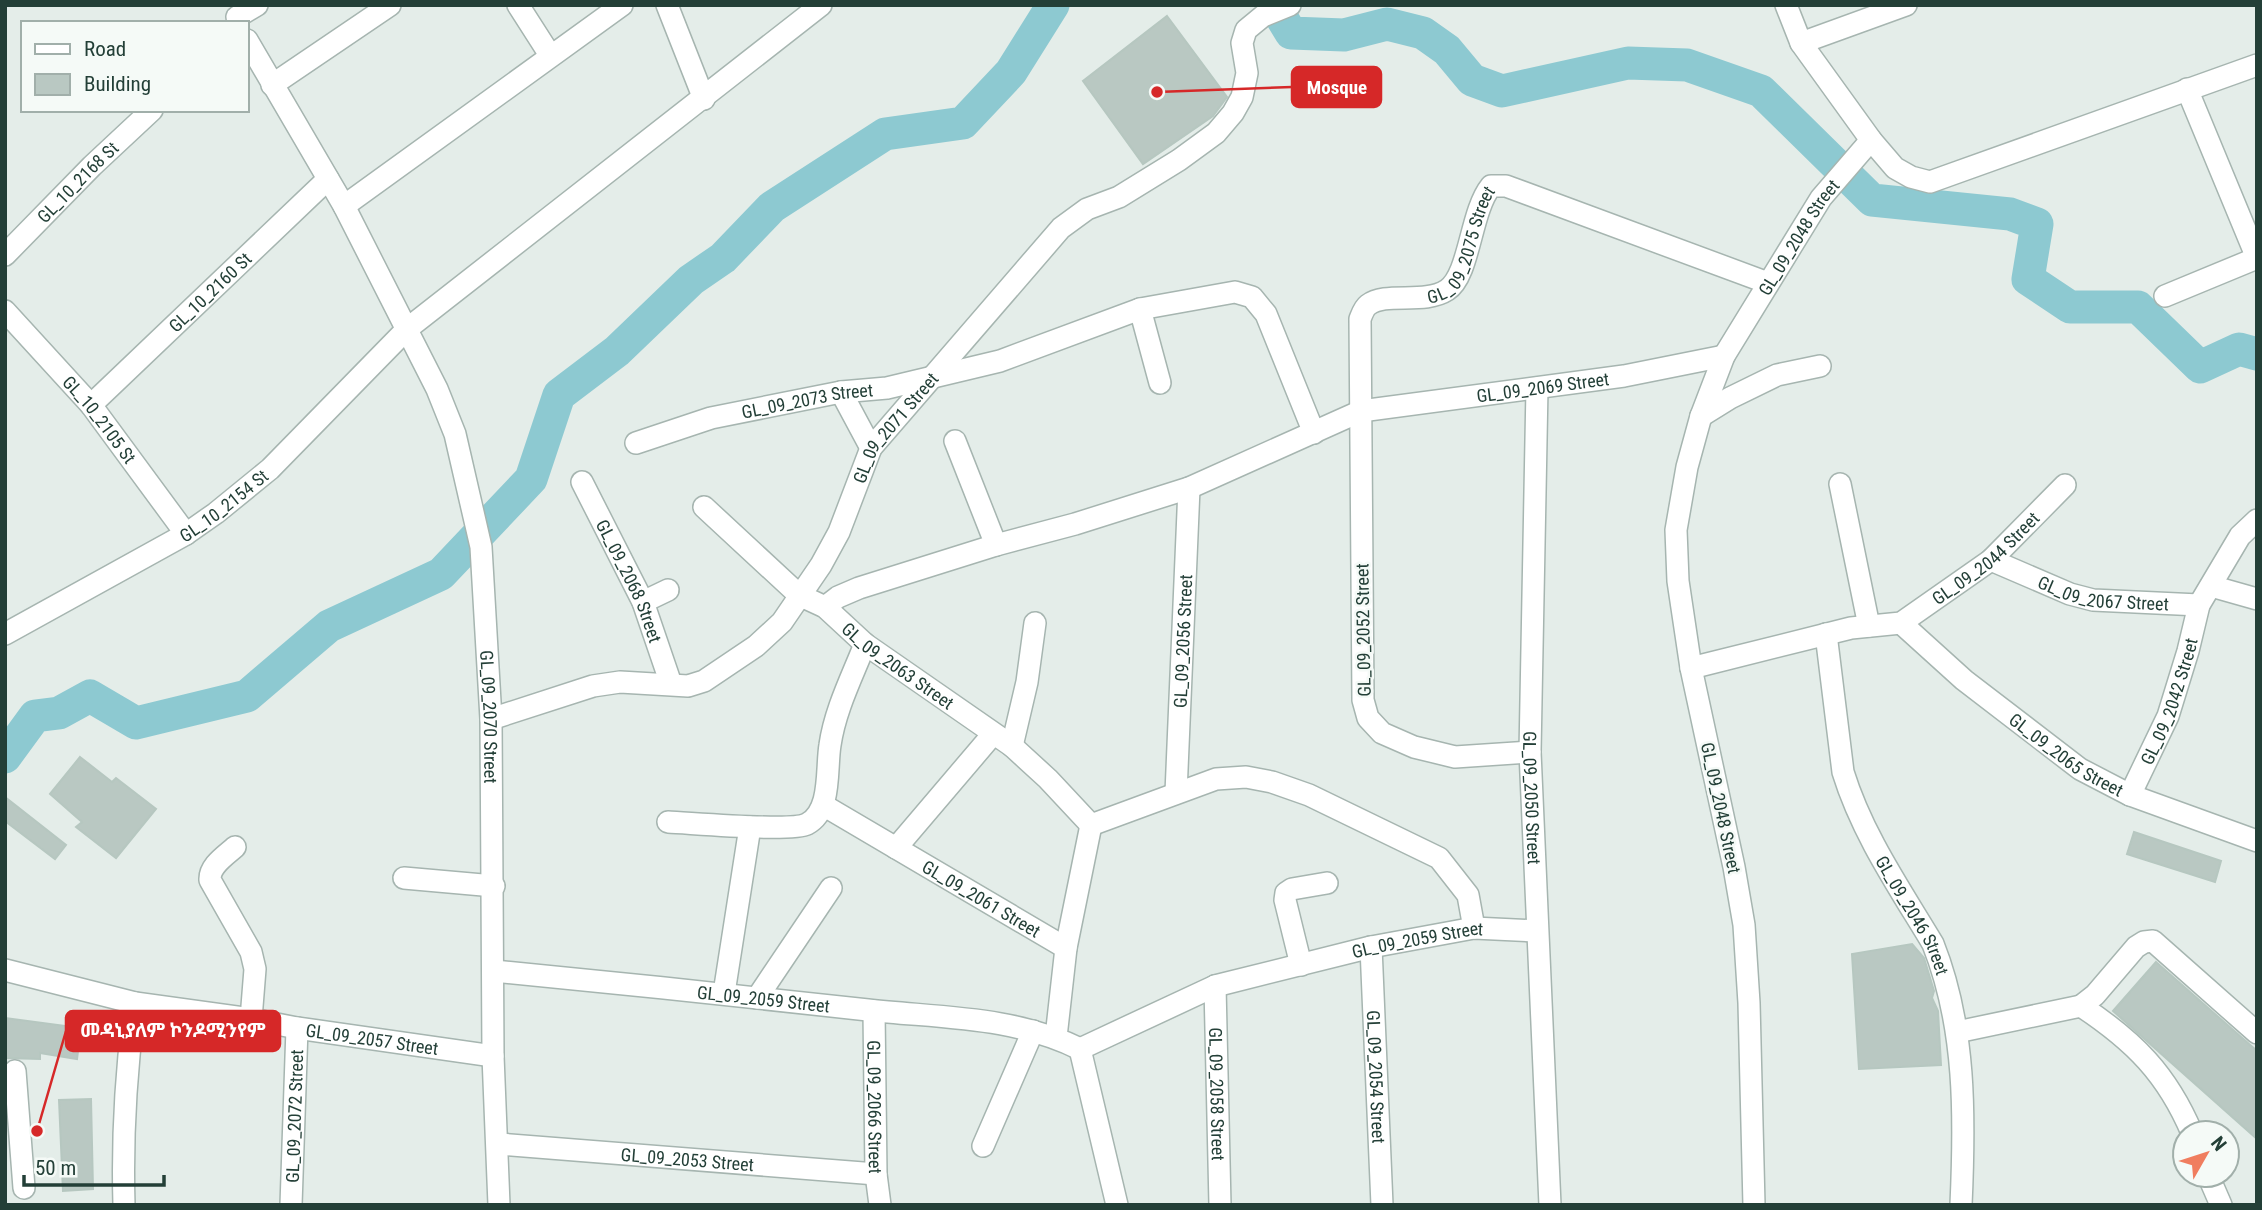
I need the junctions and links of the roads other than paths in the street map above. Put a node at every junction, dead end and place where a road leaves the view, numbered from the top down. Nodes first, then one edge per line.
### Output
1 (257, 5) edge
2 (390, 5) edge
3 (518, 5) edge
4 (622, 5) edge
5 (667, 5) edge
6 (821, 5) edge
7 (1290, 5) edge
8 (1786, 5) edge
9 (1906, 5) edge
10 (235, 15) edge
11 (248, 42) edge
12 (1801, 43) junction
13 (550, 55) junction
14 (2257, 65) edge
15 (272, 85) junction
16 (2187, 89) junction
17 (704, 99) junction
18 (150, 112) edge
19 (1871, 140) junction
20 (328, 180) junction
21 (344, 206) junction
22 (5, 255) edge
23 (2257, 258) edge
24 (1768, 283) junction
25 (2165, 296) dead end
26 (1140, 309) junction
27 (5, 311) edge
28 (407, 329) junction
29 (1724, 356) junction
30 (1820, 366) dead end
31 (930, 376) junction
32 (1160, 383) dead end
33 (1536, 388) junction
34 (841, 393) junction
35 (91, 405) junction
36 (1361, 411) junction
37 (1701, 416) junction
38 (1314, 433) junction
39 (955, 441) dead end
40 (636, 443) dead end
41 (871, 448) junction
42 (582, 482) dead end
43 (1840, 484) dead end
44 (2065, 485) dead end
45 (1189, 488) junction
46 (704, 507) dead end
47 (2257, 520) edge
48 (186, 534) junction
49 (996, 545) junction
50 (1991, 560) junction
51 (2211, 586) junction
52 (667, 590) dead end
53 (799, 595) junction
54 (2257, 599) edge
55 (643, 602) junction
56 (2200, 605) junction
57 (825, 607) junction
58 (1901, 623) junction
59 (1035, 624) dead end
60 (1869, 626) junction
61 (5, 634) edge
62 (1826, 634) junction
63 (865, 644) junction
64 (1691, 668) junction
65 (671, 684) junction
66 (491, 719) junction
67 (993, 734) junction
68 (1012, 746) junction
69 (1530, 752) junction
70 (1176, 793) junction
71 (2130, 795) junction
72 (823, 805) junction
73 (668, 822) dead end
74 (1091, 825) junction
75 (750, 827) junction
76 (2253, 833) edge
77 (235, 847) dead end
78 (896, 848) junction
79 (404, 878) dead end
80 (1327, 883) dead end
81 (494, 886) junction
82 (831, 888) dead end
83 (1474, 928) junction
84 (1537, 931) junction
85 (1371, 947) junction
86 (1066, 948) junction
87 (1301, 965) junction
88 (5, 970) edge
89 (494, 971) junction
90 (1215, 985) junction
91 (724, 993) junction
92 (757, 998) junction
93 (135, 1003) junction
94 (2081, 1006) junction
95 (874, 1010) junction
96 (251, 1019) junction
97 (297, 1028) junction
98 (1033, 1031) junction
99 (1957, 1032) junction
100 (2257, 1033) edge
101 (1056, 1037) junction
102 (1080, 1049) junction
103 (493, 1056) junction
104 (15, 1071) dead end
105 (2185, 1119) edge
106 (12, 1139) edge
107 (499, 1144) junction
108 (983, 1146) dead end
109 (876, 1174) junction
110 (24, 1188) dead end
111 (124, 1205) edge
112 (291, 1205) edge
113 (499, 1205) edge
114 (880, 1205) edge
115 (1116, 1205) edge
116 (1220, 1205) edge
117 (1382, 1205) edge
118 (1550, 1205) edge
119 (1754, 1205) edge
120 (1961, 1205) edge

1 - 10 street
2 - 15 street
3 - 13 street
4 - 13 street
5 - 17 street
6 - 17 street, GL_10_2154 St
7 - 31 street, GL_09_2071 Street
8 - 12 street
9 - 12 street
11 - 15 street, GL_09_2070 Street
12 - 19 street
13 - 21 street
14 - 16 street
15 - 20 street, GL_09_2070 Street
16 - 19 street
16 - 23 street
17 - 28 street, GL_10_2154 St
18 - 22 street, GL_10_2168 St
19 - 24 street, GL_09_2048 Street
20 - 21 street, GL_09_2070 Street
20 - 35 street, GL_10_2160 St
21 - 28 street, GL_09_2070 Street
23 - 25 street
24 - 29 street, GL_09_2048 Street
24 - 36 street, GL_09_2075 Street
26 - 31 street, GL_09_2073 Street
26 - 32 street
26 - 38 street, GL_09_2073 Street
27 - 35 street, GL_10_2105 St
28 - 48 street, GL_10_2154 St
28 - 66 street, GL_09_2070 Street
29 - 33 street, GL_09_2069 Street
29 - 37 street, GL_09_2048 Street
30 - 37 street
31 - 34 street, GL_09_2073 Street
31 - 41 street, GL_09_2071 Street
33 - 36 street, GL_09_2069 Street
33 - 69 street, GL_09_2050 Street
34 - 40 street, GL_09_2073 Street
34 - 41 street
35 - 48 street, GL_10_2105 St
36 - 38 street, GL_09_2069 Street
36 - 69 street, GL_09_2052 Street
37 - 64 street, GL_09_2048 Street
38 - 45 street, GL_09_2069 Street
39 - 49 street
41 - 53 street, GL_09_2071 Street
42 - 55 street, GL_09_2068 Street
43 - 60 street
44 - 50 street, GL_09_2044 Street
45 - 49 street, GL_09_2069 Street
45 - 70 street, GL_09_2056 Street
46 - 53 street, GL_09_2063 Street
47 - 51 street
48 - 61 street, GL_10_2154 St
49 - 57 street, GL_09_2069 Street
50 - 56 street, GL_09_2067 Street
50 - 58 street, GL_09_2044 Street
51 - 54 street
51 - 56 street
52 - 55 street
53 - 57 street, GL_09_2063 Street
53 - 65 street, GL_09_2071 Street
55 - 65 street, GL_09_2068 Street
56 - 71 street, GL_09_2042 Street
57 - 63 street, GL_09_2063 Street
58 - 60 street
58 - 71 street, GL_09_2065 Street
59 - 68 street
60 - 62 street
62 - 64 street
62 - 99 street, GL_09_2046 Street
63 - 67 street, GL_09_2063 Street
63 - 72 street
64 - 119 street, GL_09_2048 Street
65 - 66 street, GL_09_2071 Street
66 - 81 street, GL_09_2070 Street
67 - 68 street, GL_09_2063 Street
67 - 78 street
68 - 74 street, GL_09_2063 Street
69 - 84 street, GL_09_2050 Street
70 - 74 street
70 - 83 street
71 - 76 street, GL_09_2065 Street
72 - 75 street
72 - 78 street, GL_09_2061 Street
73 - 75 street
74 - 86 street
75 - 91 street
77 - 96 street
78 - 86 street, GL_09_2061 Street
79 - 81 street
80 - 87 street
81 - 89 street, GL_09_2070 Street
82 - 92 street
83 - 84 street, GL_09_2059 Street
83 - 85 street, GL_09_2059 Street
84 - 118 street, GL_09_2050 Street
85 - 87 street, GL_09_2059 Street
85 - 117 street, GL_09_2054 Street
86 - 101 street
87 - 90 street, GL_09_2059 Street
88 - 93 street, GL_09_2057 Street
89 - 91 street, GL_09_2059 Street
89 - 103 street, GL_09_2070 Street
90 - 102 street, GL_09_2059 Street
90 - 116 street, GL_09_2058 Street
91 - 92 street, GL_09_2059 Street
92 - 95 street, GL_09_2059 Street
93 - 96 street, GL_09_2057 Street
93 - 111 street
94 - 99 street
94 - 100 street
94 - 105 street
95 - 98 street, GL_09_2059 Street
95 - 109 street, GL_09_2066 Street
96 - 97 street, GL_09_2057 Street
97 - 103 street, GL_09_2057 Street
97 - 112 street, GL_09_2072 Street
98 - 101 street, GL_09_2059 Street
98 - 108 street
99 - 120 street, GL_09_2046 Street
101 - 102 street, GL_09_2059 Street
102 - 115 street
103 - 107 street, GL_09_2070 Street
104 - 106 street
106 - 110 street
107 - 109 street, GL_09_2053 Street
107 - 113 street, GL_09_2070 Street
109 - 114 street, GL_09_2066 Street

